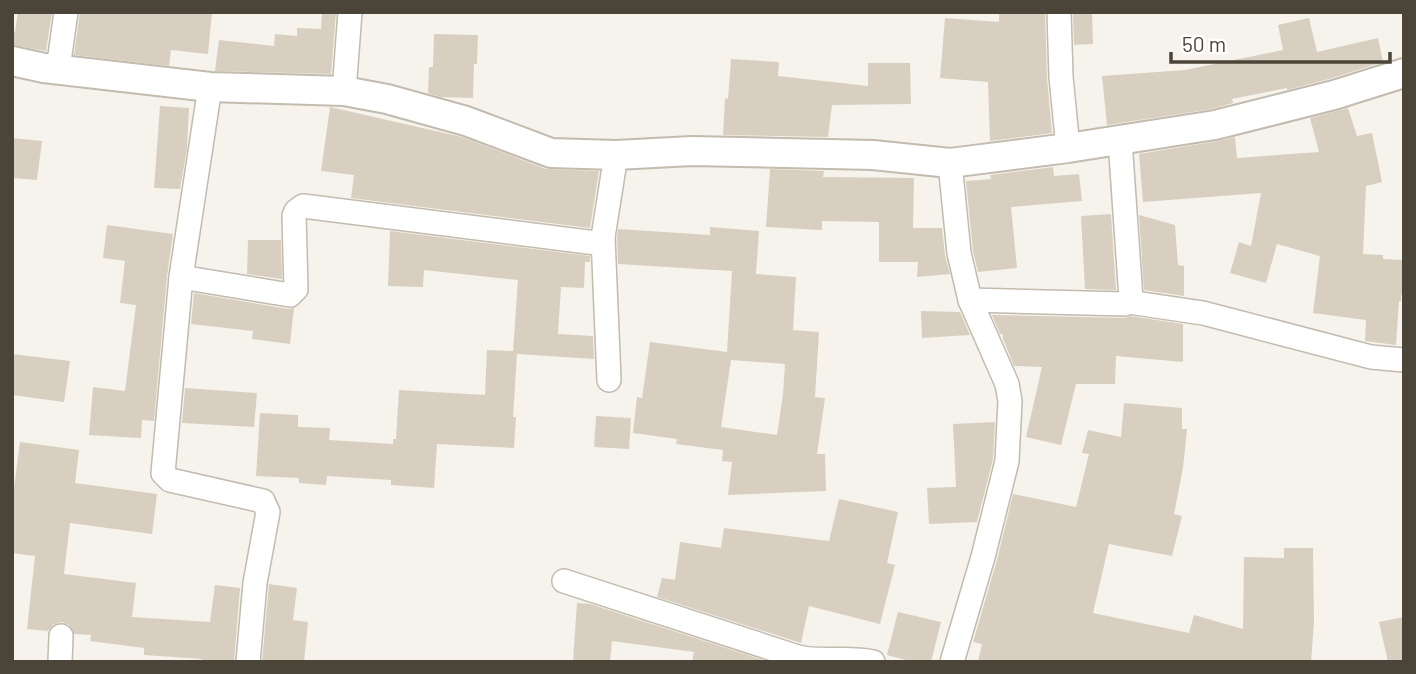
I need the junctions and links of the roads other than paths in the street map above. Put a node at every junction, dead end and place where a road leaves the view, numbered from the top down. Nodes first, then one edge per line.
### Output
1 (66, 12) edge
2 (350, 12) edge
3 (1059, 12) edge
4 (12, 61) edge
5 (58, 69) junction
6 (1404, 73) edge
7 (210, 87) junction
8 (344, 91) junction
9 (1120, 140) junction
10 (1068, 148) junction
11 (616, 155) junction
12 (950, 163) junction
13 (603, 237) junction
14 (181, 277) junction
15 (970, 300) junction
16 (1129, 302) junction
17 (1404, 360) edge
18 (609, 380) dead end
19 (564, 581) dead end
20 (61, 636) dead end
21 (60, 662) edge
22 (248, 662) edge
23 (873, 662) edge
24 (952, 662) edge

1 - 5 street
2 - 8 street
3 - 10 street
4 - 5 street
5 - 7 street
6 - 9 street
7 - 8 street
7 - 14 street
8 - 11 street
9 - 10 street
9 - 16 street
10 - 12 street
11 - 12 street
11 - 13 street
12 - 15 street
13 - 14 street
13 - 18 street
14 - 22 street
15 - 16 street
15 - 24 street
16 - 17 street
19 - 23 street
20 - 21 street

